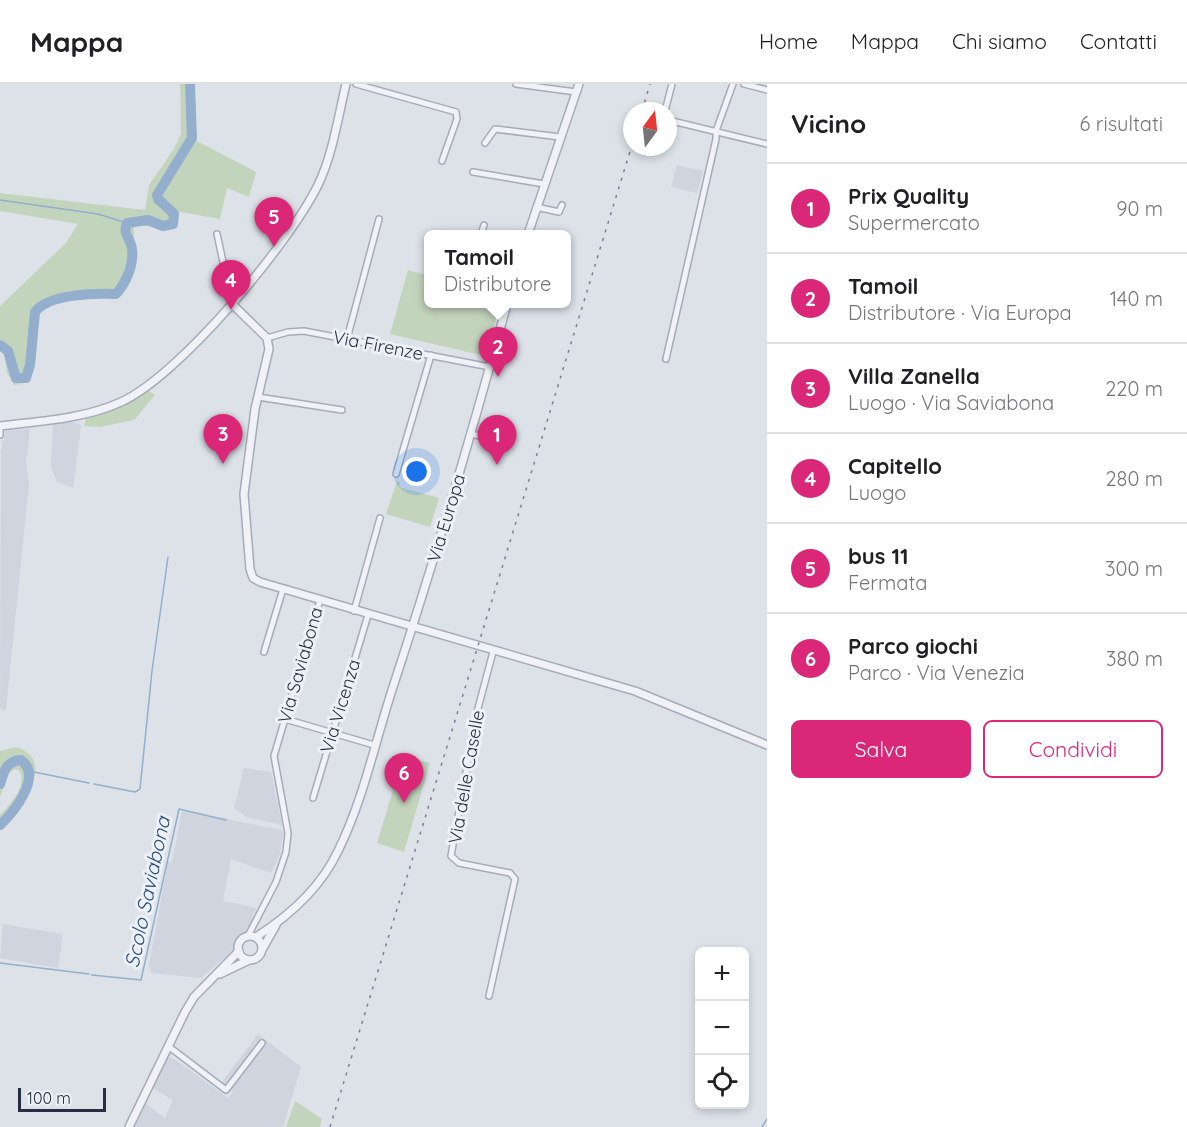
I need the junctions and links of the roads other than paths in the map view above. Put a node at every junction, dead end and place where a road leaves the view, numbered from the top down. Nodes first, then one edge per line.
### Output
1 (346, 84) edge
2 (356, 84) edge
3 (516, 84) edge
4 (579, 84) edge
5 (672, 84) edge
6 (734, 84) edge
7 (744, 84) edge
8 (767, 90) edge
9 (576, 92) junction
10 (667, 102) edge
11 (677, 122) edge
12 (716, 131) junction
13 (560, 137) junction
14 (485, 142) dead end
15 (767, 144) edge
16 (442, 161) dead end
17 (473, 172) dead end
18 (544, 184) junction
19 (562, 205) dead end
20 (536, 207) junction
21 (379, 219) dead end
22 (484, 225) dead end
23 (482, 230) edge
24 (529, 230) edge
25 (217, 234) dead end
26 (232, 304) junction
27 (506, 308) edge
28 (267, 338) junction
29 (347, 339) junction
30 (431, 355) junction
31 (666, 359) dead end
32 (490, 367) junction
33 (258, 397) junction
34 (342, 410) dead end
35 (0, 427) edge
36 (471, 434) junction
37 (0, 435) edge
38 (503, 441) dead end
39 (396, 474) dead end
40 (380, 518) dead end
41 (284, 589) junction
42 (320, 600) junction
43 (354, 611) junction
44 (368, 615) junction
45 (413, 629) junction
46 (264, 652) dead end
47 (493, 652) junction
48 (285, 719) junction
49 (333, 733) junction
50 (374, 745) junction
51 (767, 745) edge
52 (313, 798) dead end
53 (278, 923) junction
54 (252, 936) junction
55 (262, 948) junction
56 (239, 951) junction
57 (249, 960) junction
58 (215, 977) junction
59 (489, 996) dead end
60 (262, 1043) dead end
61 (168, 1046) junction
62 (129, 1127) edge

1 - 26 street
2 - 16 street
3 - 9 street
4 - 9 street
5 - 10 street
6 - 12 street
7 - 8 street
9 - 13 street
11 - 12 street
12 - 15 street
12 - 31 street
13 - 14 street
13 - 18 street
17 - 18 street
18 - 20 street
19 - 20 street
20 - 24 street
21 - 29 street, Via Firenze
22 - 23 street
25 - 26 street
26 - 28 street
26 - 35 street
27 - 32 street, Via Europa
28 - 29 street, Via Firenze
28 - 33 street, Via Saviabona
29 - 30 street, Via Firenze
30 - 32 street, Via Firenze
30 - 39 street
32 - 36 street, Via Europa
33 - 34 street
33 - 41 street, Via Saviabona
35 - 37 street
36 - 38 street
36 - 45 street, Via Europa
40 - 43 street
41 - 42 street, Via Saviabona
41 - 46 street
42 - 43 street
42 - 48 street, Via Saviabona
43 - 44 street
44 - 45 street
44 - 49 street, Via Vicenza
45 - 47 street
45 - 50 street, Via Europa
47 - 51 street
47 - 59 street, Via delle Caselle
48 - 49 street
48 - 54 street, Via Saviabona
49 - 50 street
49 - 52 street, Via Vicenza
50 - 53 street, Via Europa
53 - 54 street
53 - 55 street
54 - 55 street
54 - 56 street, Via Saviabona
55 - 57 street
56 - 57 street
56 - 58 street, Via Saviabona
57 - 58 street
58 - 61 street
60 - 61 street
61 - 62 street

